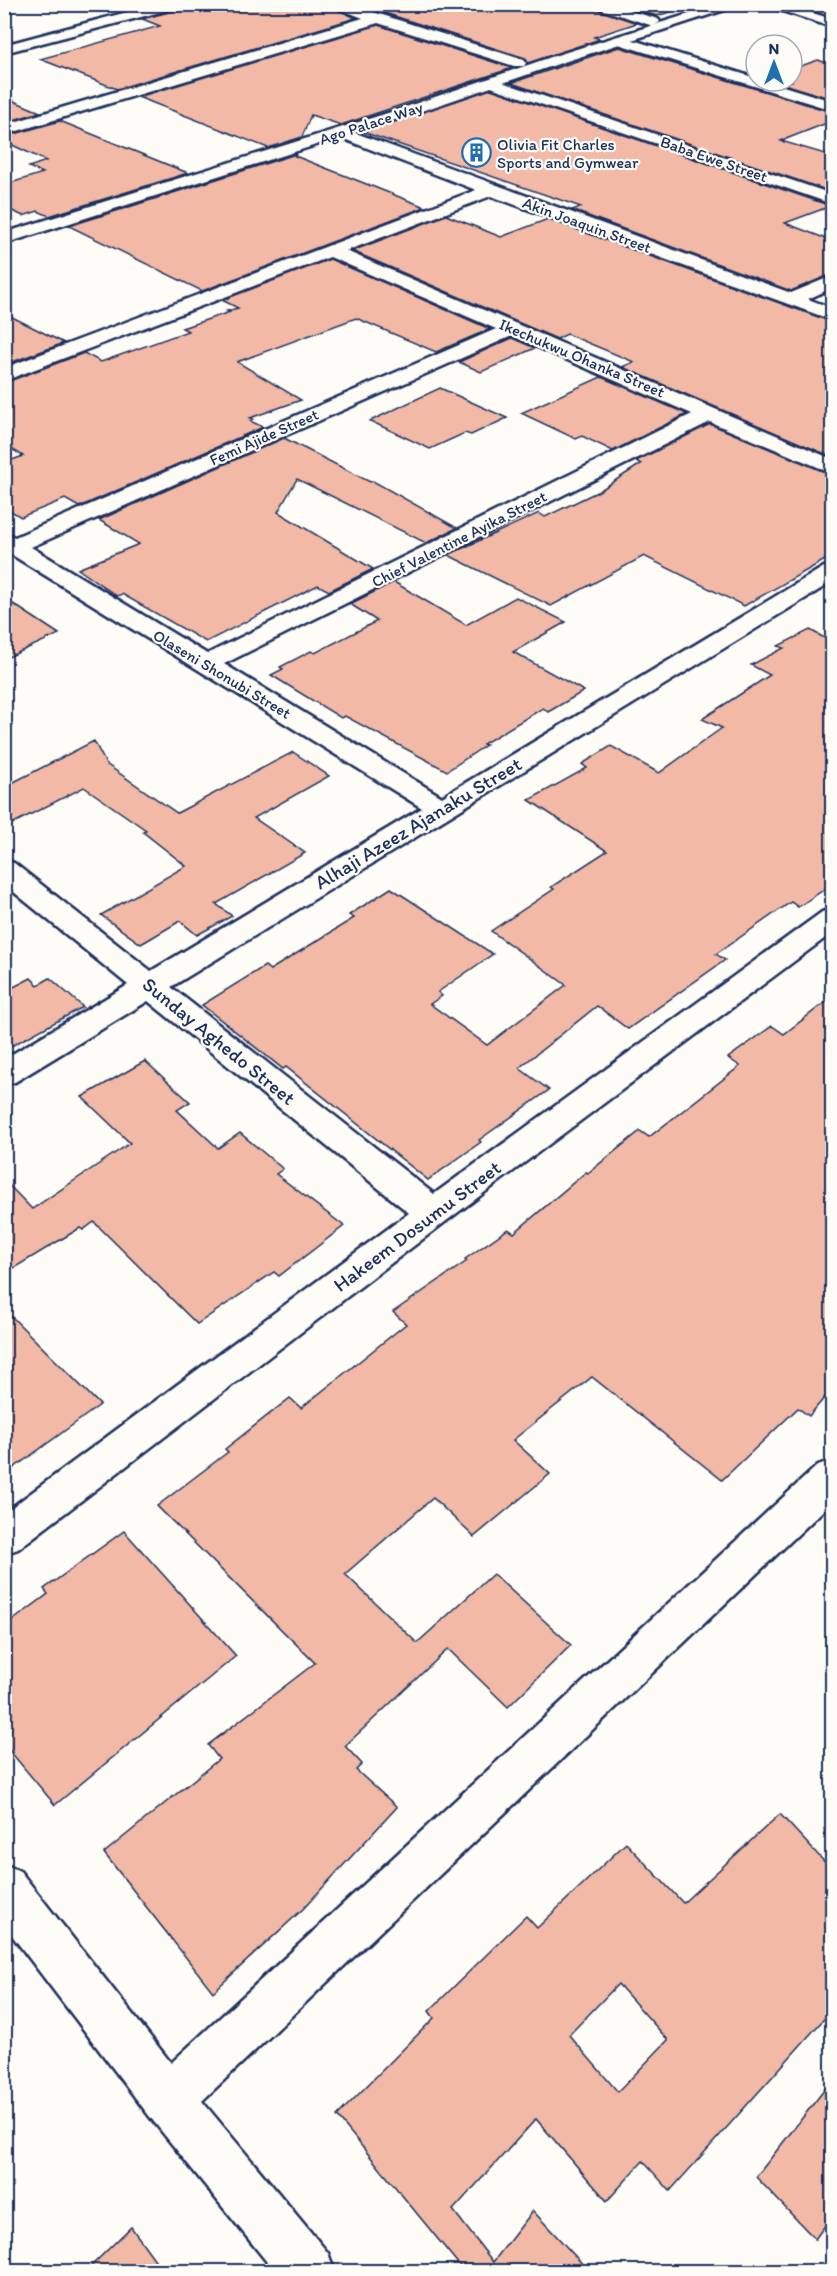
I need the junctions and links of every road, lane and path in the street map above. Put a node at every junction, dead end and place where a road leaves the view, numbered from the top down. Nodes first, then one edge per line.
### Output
1 (174, 4) edge
2 (333, 4) edge
3 (591, 4) edge
4 (704, 4) edge
5 (737, 4) edge
6 (767, 4) edge
7 (94, 12) dead end
8 (375, 19) junction
9 (113, 21) junction
10 (653, 22) junction
11 (832, 23) edge
12 (620, 40) junction
13 (4, 49) edge
14 (519, 63) junction
15 (493, 83) junction
16 (832, 106) edge
17 (4, 130) edge
18 (342, 133) junction
19 (491, 190) junction
20 (832, 199) edge
21 (4, 230) edge
22 (4, 239) edge
23 (331, 251) junction
24 (832, 281) edge
25 (793, 300) junction
26 (832, 314) edge
27 (514, 328) junction
28 (4, 375) edge
29 (711, 413) junction
30 (832, 467) edge
31 (9, 543) edge
32 (832, 572) edge
33 (206, 664) junction
34 (441, 808) junction
35 (4, 869) edge
36 (828, 929) edge
37 (152, 987) junction
38 (4, 1074) edge
39 (433, 1214) junction
40 (832, 1477) edge
41 (4, 1536) edge
42 (4, 1887) edge
43 (168, 2098) junction
44 (309, 2271) edge

1 - 9 street
2 - 8 street
3 - 10 street
4 - 10 street, Ago Palace Way
5 - 12 street, Ago Palace Way
6 - 11 street
7 - 9 street
8 - 14 street
8 - 17 street
9 - 13 street
10 - 14 street, Ago Palace Way
12 - 15 street, Ago Palace Way
12 - 16 street
14 - 21 street, Ago Palace Way
15 - 18 street, Ago Palace Way
15 - 20 street, Baba Ewe Street
18 - 19 street, Akin Joaquin Street
18 - 22 street, Ago Palace Way
19 - 23 street
19 - 25 street, Akin Joaquin Street
23 - 27 street, Ikechukwu Ohanka Street
23 - 28 street
24 - 25 street
25 - 26 street, Akin Joaquin Street
27 - 29 street, Ikechukwu Ohanka Street
27 - 31 street, Femi Ajide Street
29 - 30 street, Ikechukwu Ohanka Street
29 - 33 street, Chief Valentine Ayika Street
31 - 33 street, Olaseni Shonubi Street
32 - 34 street, Alhaji Azeez Ajanaku Street
33 - 34 street, Olaseni Shonubi Street
34 - 37 street, Alhaji Azeez Ajanaku Street
35 - 37 street, Sunday Aghedo Street
36 - 39 street, Hakeem Dosumu Street
37 - 38 street, Alhaji Azeez Ajanaku Street
37 - 39 street, Sunday Aghedo Street
39 - 41 street, Hakeem Dosumu Street
40 - 43 street
42 - 43 street
43 - 44 street

